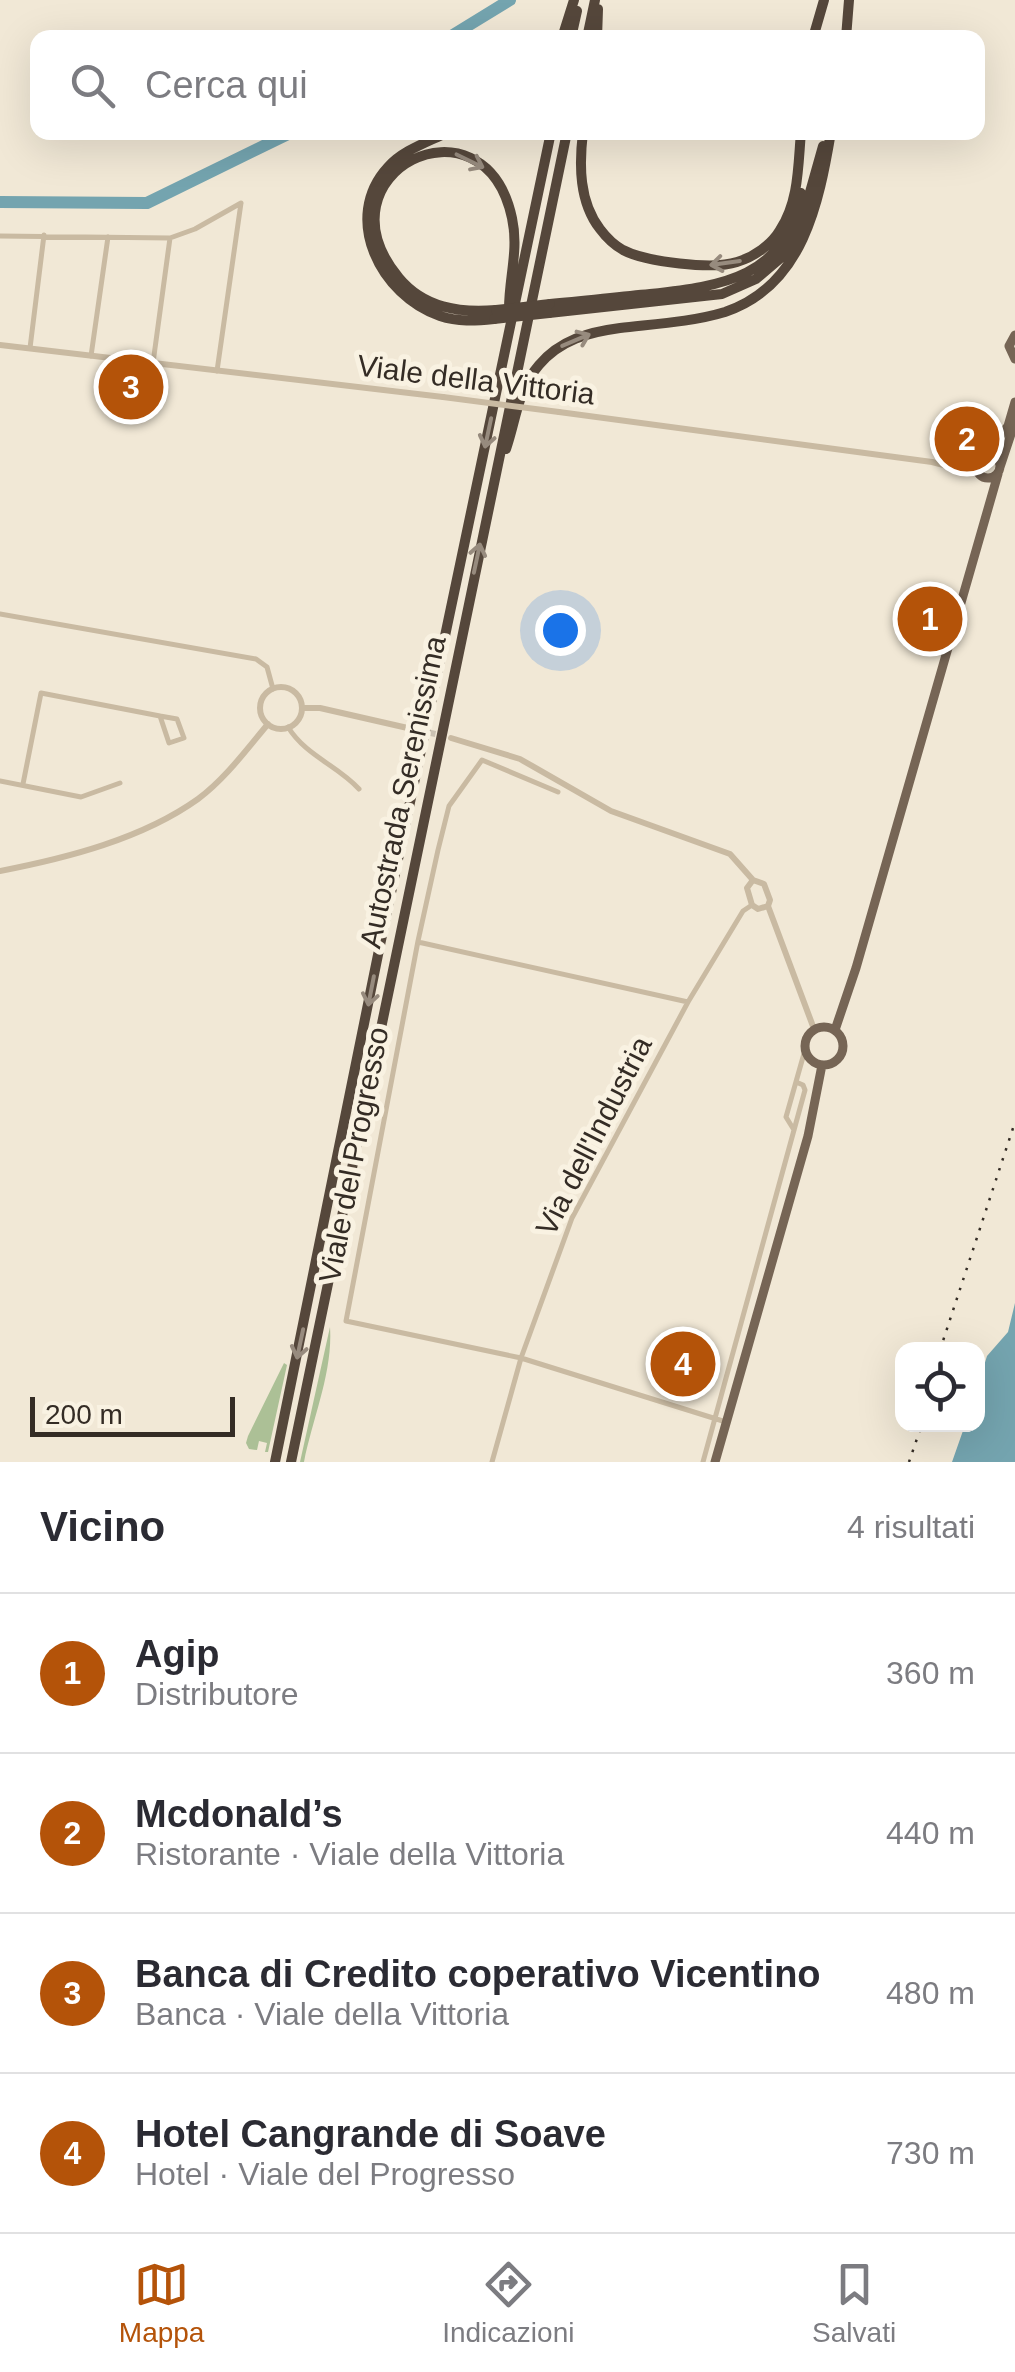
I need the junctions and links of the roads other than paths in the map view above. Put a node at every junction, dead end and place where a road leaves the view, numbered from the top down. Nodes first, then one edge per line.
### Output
1 (577, 0) edge
2 (596, 0) edge
3 (824, 0) edge
4 (849, 0) edge
5 (565, 30) edge
6 (572, 30) edge
7 (589, 30) edge
8 (597, 30) edge
9 (815, 30) edge
10 (847, 30) edge
11 (432, 140) edge
12 (549, 140) edge
13 (565, 140) edge
14 (582, 140) edge
15 (801, 140) edge
16 (802, 140) edge
17 (827, 140) edge
18 (828, 140) edge
19 (44, 235) junction
20 (0, 236) edge
21 (108, 237) junction
22 (170, 238) junction
23 (550, 309) junction
24 (495, 314) junction
25 (1015, 335) edge
26 (508, 336) junction
27 (0, 345) edge
28 (30, 348) junction
29 (91, 356) junction
30 (1015, 359) edge
31 (153, 363) junction
32 (217, 372) junction
33 (1015, 402) edge
34 (1015, 420) edge
35 (982, 456) junction
36 (946, 464) junction
37 (999, 470) junction
38 (980, 475) junction
39 (494, 478) junction
40 (988, 508) junction
41 (0, 614) edge
42 (273, 688) junction
43 (302, 708) junction
44 (160, 716) junction
45 (268, 724) junction
46 (288, 727) junction
47 (412, 729) tunnel mouth
48 (451, 738) tunnel mouth
49 (0, 781) edge
50 (120, 783) dead end
51 (23, 784) junction
52 (359, 789) dead end
53 (558, 792) dead end
54 (0, 871) edge
55 (753, 880) junction
56 (752, 905) junction
57 (768, 906) junction
58 (418, 942) junction
59 (688, 1002) junction
60 (814, 1029) junction
61 (835, 1030) junction
62 (805, 1050) junction
63 (822, 1065) junction
64 (520, 1358) junction
65 (715, 1419) junction
66 (726, 1422) junction
67 (275, 1462) edge
68 (291, 1462) edge
69 (492, 1462) edge
70 (703, 1462) edge
71 (715, 1462) edge

1 - 5 highway
1 - 6 highway
2 - 7 highway
2 - 8 highway
3 - 9 highway
4 - 10 highway
11 - 24 highway
12 - 26 highway, Autostrada Serenissima
13 - 39 highway, Autostrada Serenissima
15 -> 14 highway
16 - 23 highway
17 - 23 highway
39 -> 18 highway
19 - 20 street
19 - 21 street
19 - 28 street
21 - 22 street
21 - 29 street
22 - 31 street
22 - 32 street
23 - 24 highway, bridge
24 -> 26 highway
25 - 30 main road
26 -> 67 highway, Autostrada Serenissima
27 - 28 street, Viale della Vittoria
28 - 29 street, Viale della Vittoria
29 - 31 street, Viale della Vittoria
31 - 32 street, Viale della Vittoria
32 - 36 street, Viale della Vittoria, bridge
33 - 35 main road
34 - 37 main road
35 - 36 street, Viale della Vittoria
35 - 37 main road
35 - 38 main road
36 - 38 street, Viale della Vittoria
37 - 38 main road
37 - 40 main road
38 - 40 main road
68 -> 39 highway, Autostrada Serenissima
40 - 61 main road
41 - 42 street
42 - 43 street
42 - 45 street
43 - 46 street
43 - 47 street
44 - 44 street
44 - 51 street
45 - 46 street
45 - 54 street
46 - 52 street
48 - 55 street
49 - 51 street
50 - 51 street
53 - 58 street, Viale del Progresso
55 - 56 street
55 - 57 street
56 - 57 street
56 - 59 street, Via dell'Industria
57 - 60 street
58 - 59 street
58 - 64 street, Viale del Progresso
59 - 64 street, Via dell'Industria
60 - 61 main road
60 - 62 main road
61 - 63 main road
62 - 63 main road
62 - 65 street
63 - 66 main road
64 - 65 street, Viale del Progresso
64 - 69 street, Via dell'Industria
65 - 66 street, Viale del Progresso
65 - 70 street
66 - 71 main road

